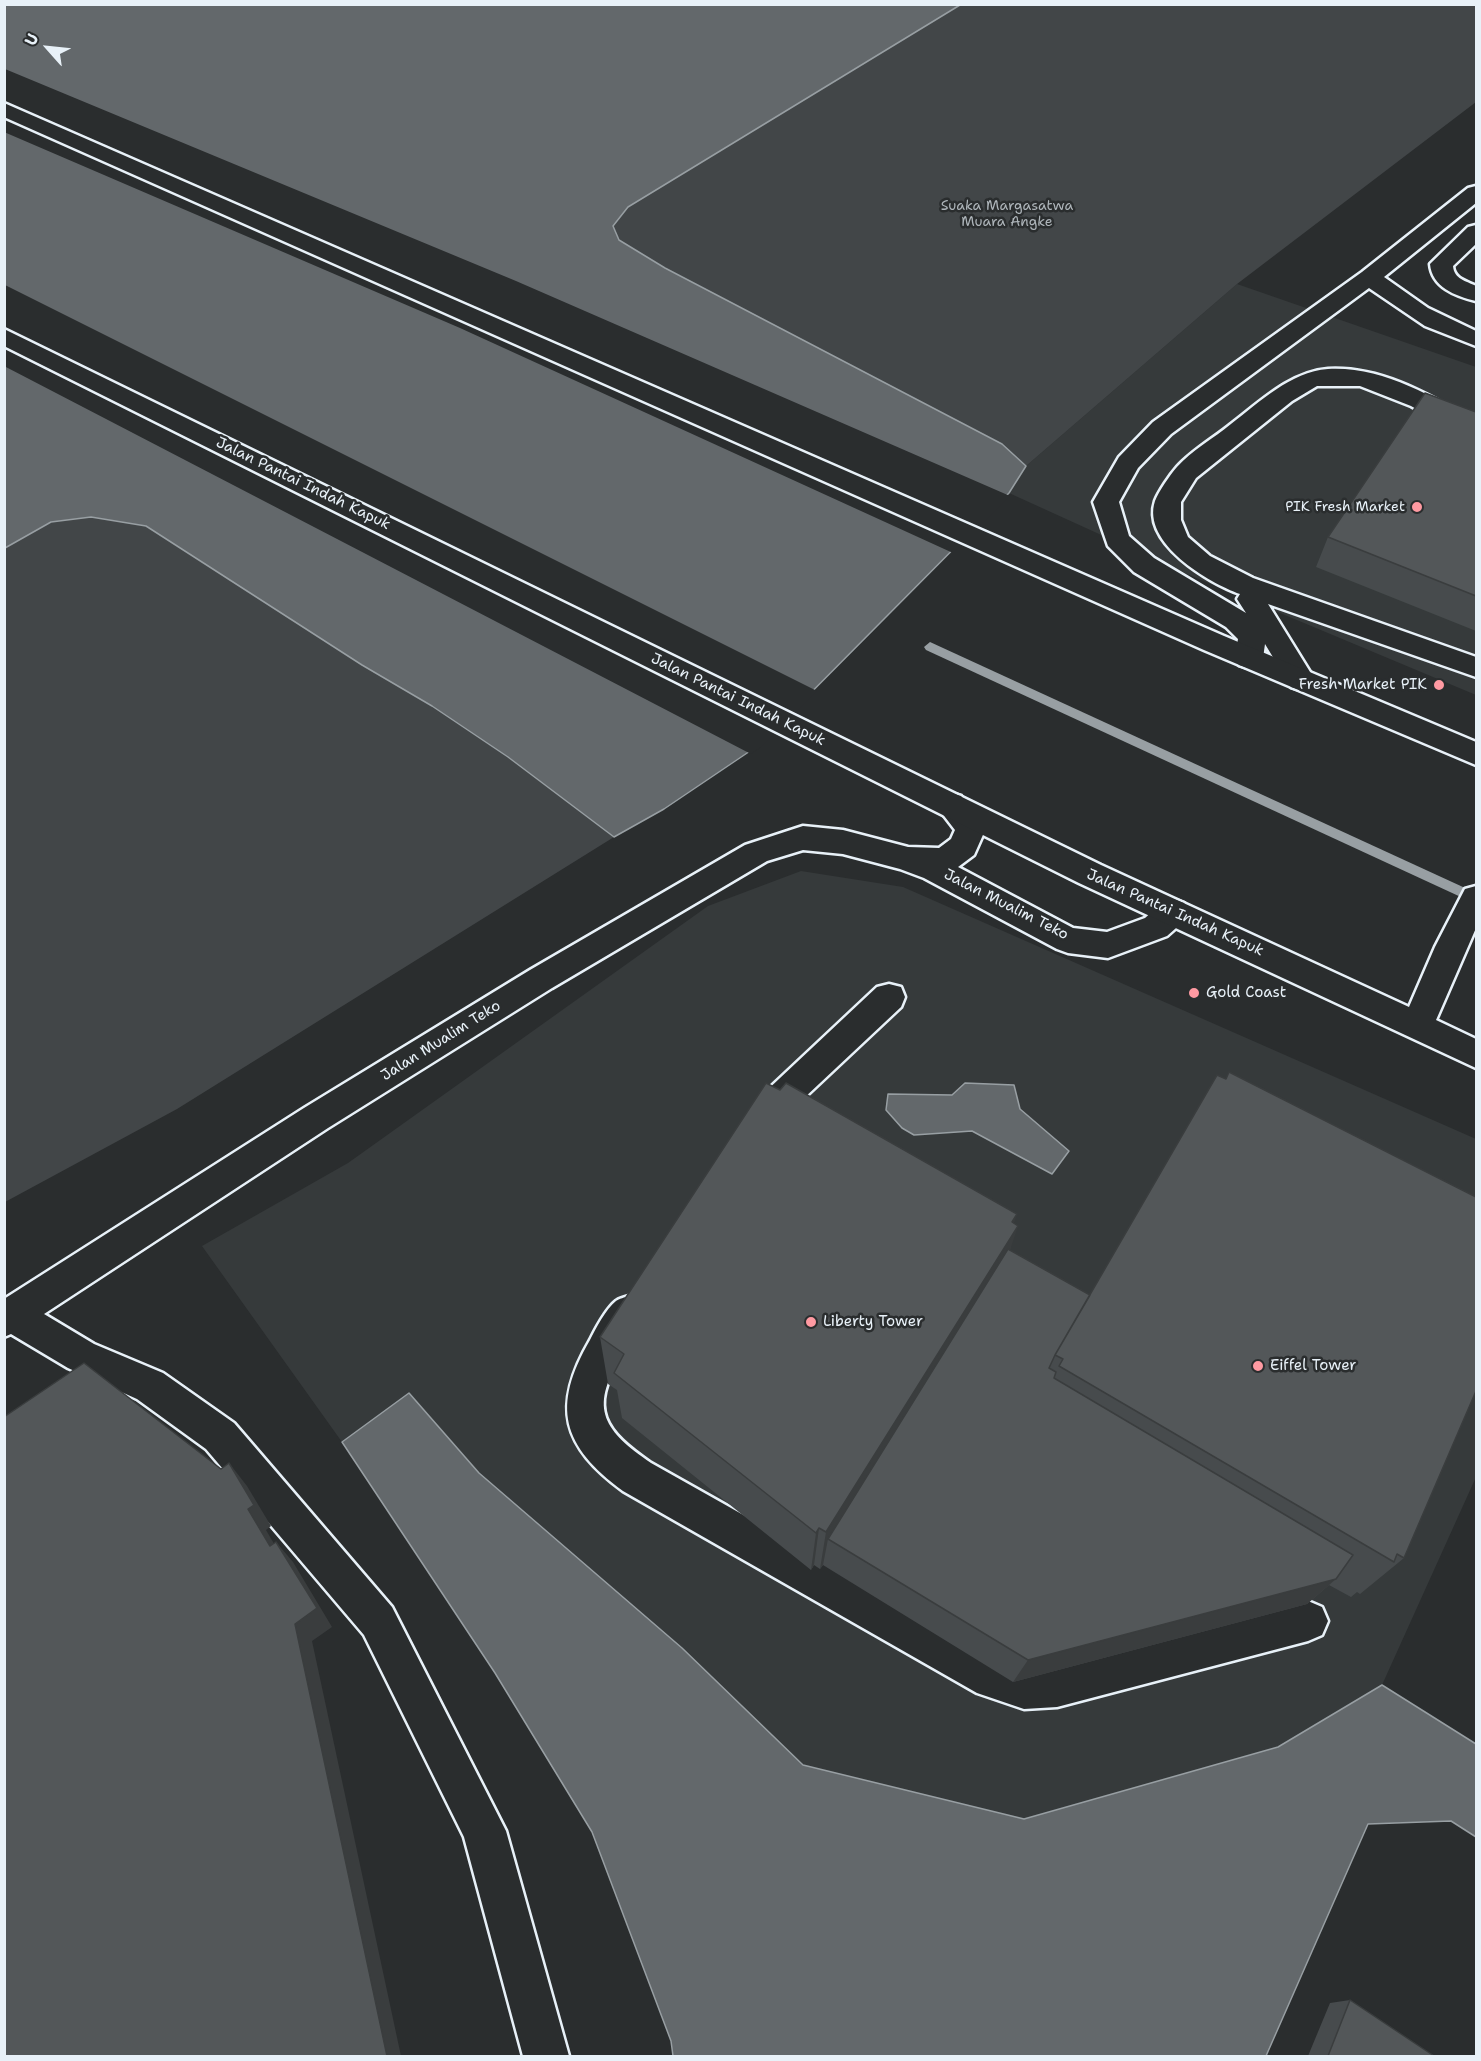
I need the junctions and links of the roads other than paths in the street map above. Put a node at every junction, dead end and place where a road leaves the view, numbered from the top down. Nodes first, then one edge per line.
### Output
1 (4, 109) edge
2 (1476, 193) edge
3 (1476, 232) edge
4 (1370, 277) junction
5 (1476, 294) edge
6 (4, 336) edge
7 (1476, 339) edge
8 (1476, 431) edge
9 (1243, 585) junction
10 (1249, 658) junction
11 (1476, 667) edge
12 (1301, 680) junction
13 (1476, 754) edge
14 (950, 804) junction
15 (903, 858) junction
16 (1476, 898) edge
17 (1173, 912) junction
18 (889, 997) dead end
19 (1417, 1025) junction
20 (1476, 1054) edge
21 (741, 1152) edge
22 (647, 1287) edge
23 (8, 1317) edge
24 (1308, 1620) edge
25 (546, 2056) edge

1 - 10 main road
2 - 4 main road
3 - 5 main road
4 - 7 main road
4 - 10 main road
6 - 14 main road, Jalan Pantai Indah Kapuk
8 - 9 main road
9 - 11 main road
9 - 12 main road
10 - 12 main road
12 - 13 main road
14 - 15 main road, Jalan Mualim Teko
14 - 17 main road, Jalan Pantai Indah Kapuk
15 - 17 main road, Jalan Mualim Teko
15 - 23 main road, Jalan Mualim Teko
16 - 19 main road
17 - 19 main road, Jalan Pantai Indah Kapuk
18 - 21 main road
19 - 20 main road, Jalan Pantai Indah Kapuk
22 - 24 main road
23 - 25 main road

